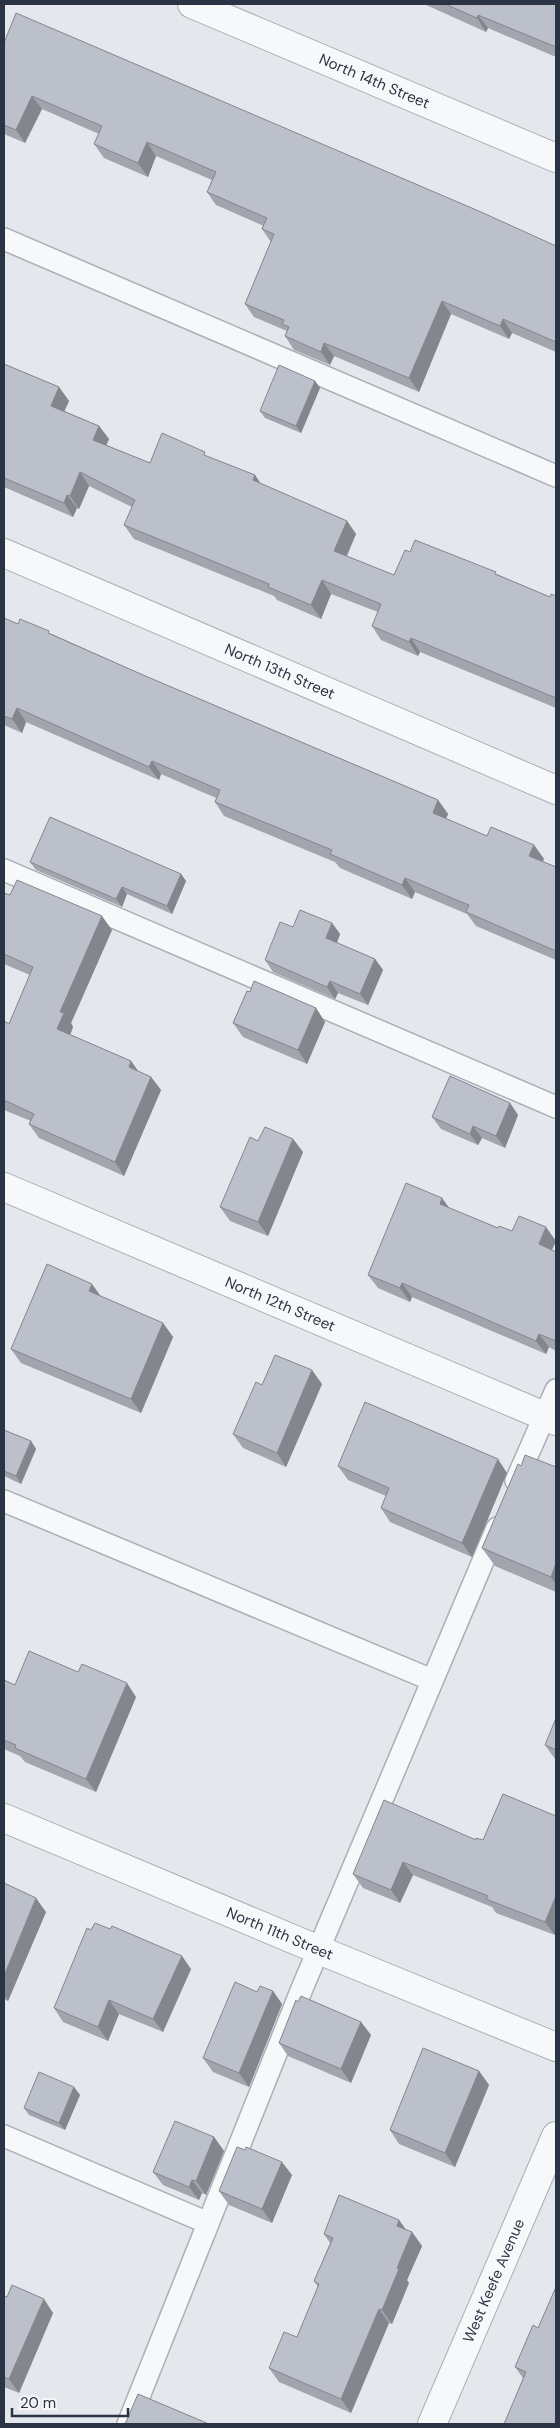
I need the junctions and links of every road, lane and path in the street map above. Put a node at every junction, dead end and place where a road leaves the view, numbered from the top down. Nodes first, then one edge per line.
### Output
1 (192, 4) edge
2 (556, 158) edge
3 (4, 239) edge
4 (556, 476) edge
5 (4, 553) edge
6 (556, 790) edge
7 (4, 870) edge
8 (556, 1107) edge
9 (4, 1187) edge
10 (556, 1390) edge
11 (550, 1419) edge
12 (4, 1501) edge
13 (432, 1680) junction
14 (4, 1818) edge
15 (319, 1950) junction
16 (556, 2047) edge
17 (4, 2136) edge
18 (556, 2136) edge
19 (208, 2223) junction
20 (128, 2424) edge
21 (432, 2424) edge

1 - 2 street, North 14th Street
3 - 4 lane
5 - 6 street, North 13th Street
7 - 8 lane
9 - 11 street, North 12th Street
10 - 11 lane
11 - 13 lane
12 - 13 lane
13 - 15 lane
14 - 15 street, North 11th Street
15 - 16 street, North 11th Street
15 - 19 lane
17 - 19 lane
18 - 21 street, West Keefe Avenue
19 - 20 lane

